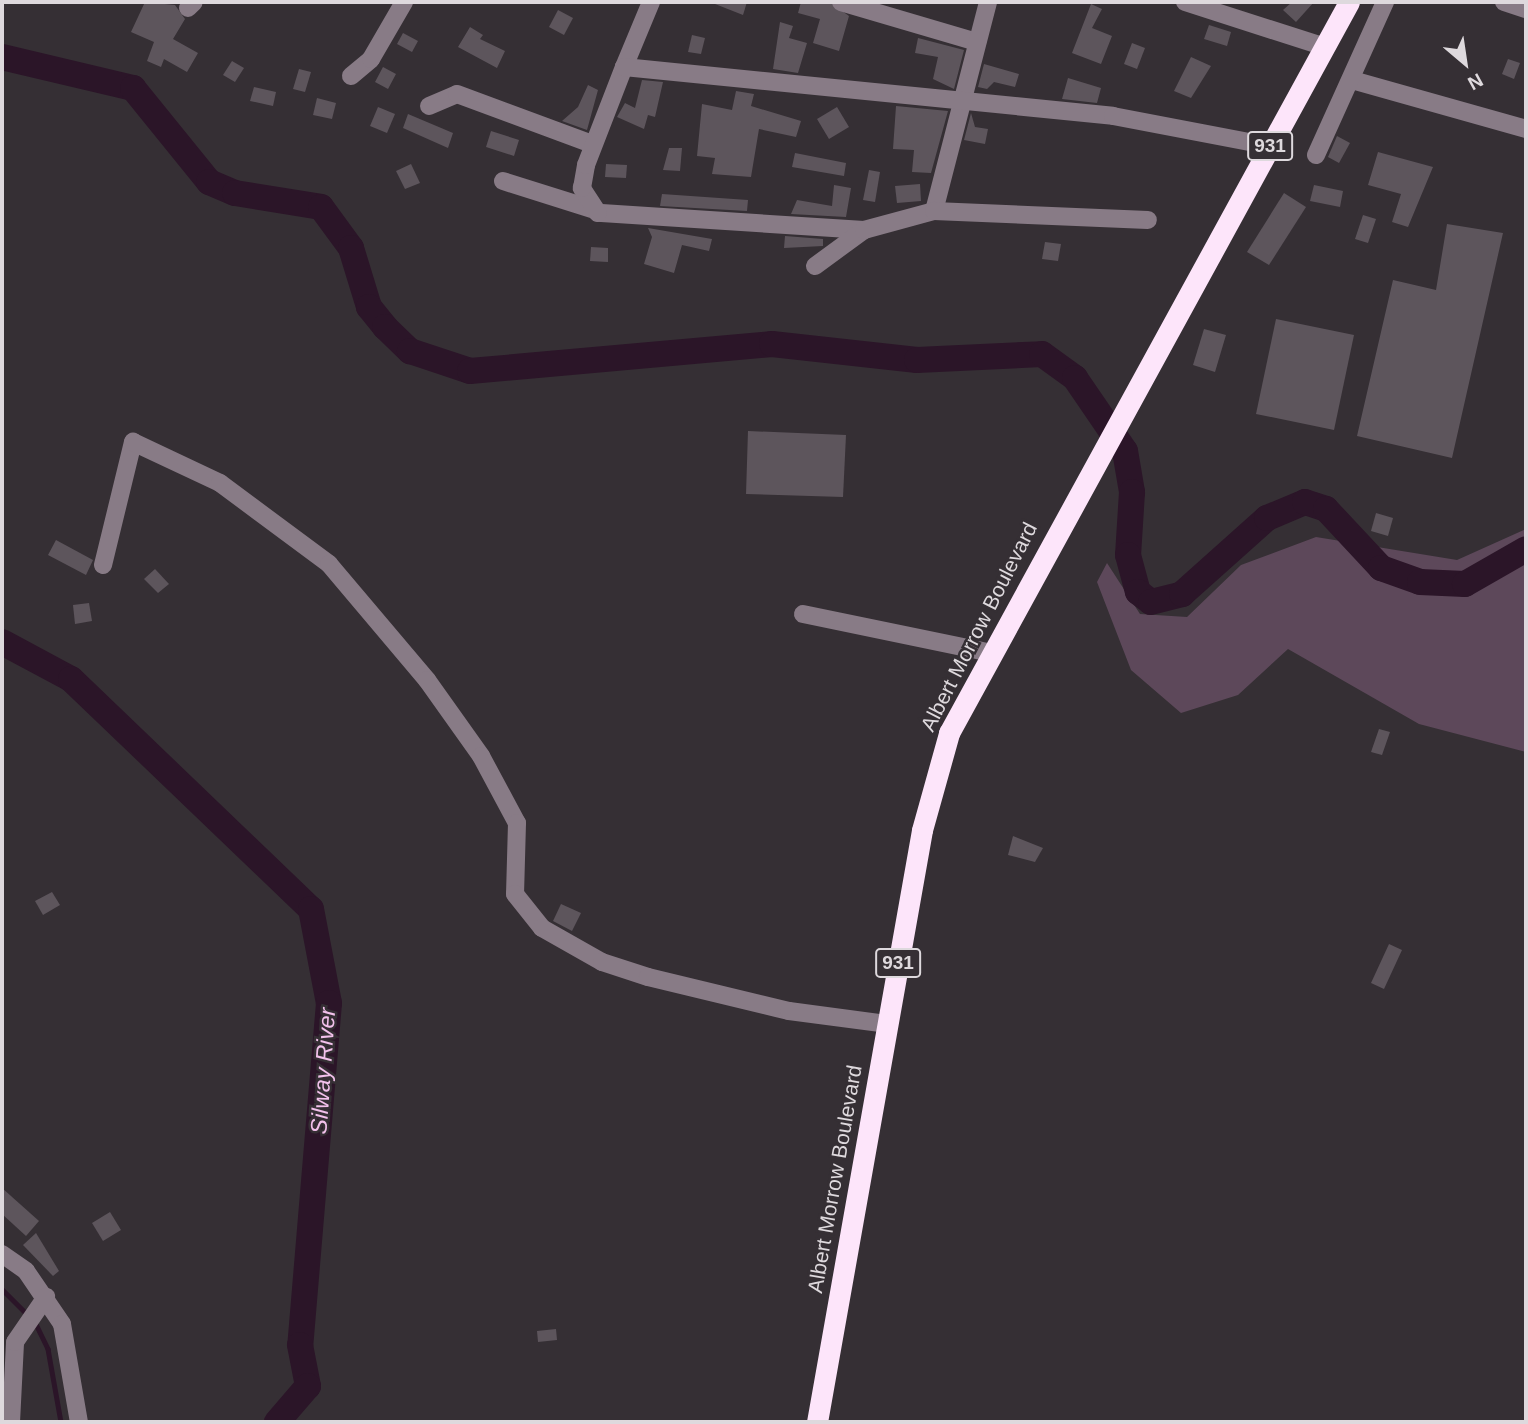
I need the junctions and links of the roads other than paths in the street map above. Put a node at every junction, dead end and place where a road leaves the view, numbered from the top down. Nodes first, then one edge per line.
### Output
1 (404, 2) edge
2 (651, 2) edge
3 (841, 2) edge
4 (988, 2) edge
5 (1185, 2) edge
6 (1349, 2) edge
7 (1385, 2) edge
8 (1504, 2) edge
9 (1526, 9) edge
10 (977, 42) junction
11 (1325, 47) junction
12 (624, 67) junction
13 (351, 76) dead end
14 (1352, 80) junction
15 (960, 100) junction
16 (429, 106) dead end
17 (1526, 130) edge
18 (592, 144) junction
19 (1270, 146) junction
20 (1316, 155) dead end
21 (503, 181) dead end
22 (595, 210) junction
23 (934, 211) junction
24 (1148, 220) dead end
25 (864, 230) junction
26 (815, 266) dead end
27 (103, 565) dead end
28 (803, 614) dead end
29 (991, 653) junction
30 (888, 1024) junction
31 (2, 1254) edge
32 (37, 1310) junction
33 (8, 1336) edge
34 (11, 1422) edge
35 (79, 1422) edge
36 (817, 1422) edge

1 - 13 street
2 - 12 street
3 - 10 street
4 - 10 street
5 - 11 street
6 - 11 highway, Albert Morrow Boulevard / 931
7 - 14 street
8 - 9 street
10 - 15 street
11 - 19 highway, Albert Morrow Boulevard / 931
12 - 15 street
12 - 18 street
14 - 17 street
14 - 20 street
15 - 19 street
15 - 23 street
16 - 18 street
18 - 22 street
19 - 29 highway, Albert Morrow Boulevard / 931
21 - 22 street
22 - 25 street
23 - 24 street
23 - 25 street
25 - 26 street
27 - 30 street
28 - 29 street
29 - 30 highway, Albert Morrow Boulevard / 931
30 - 36 highway, Albert Morrow Boulevard / 931
31 - 32 street
32 - 33 street
32 - 35 street
33 - 34 street

